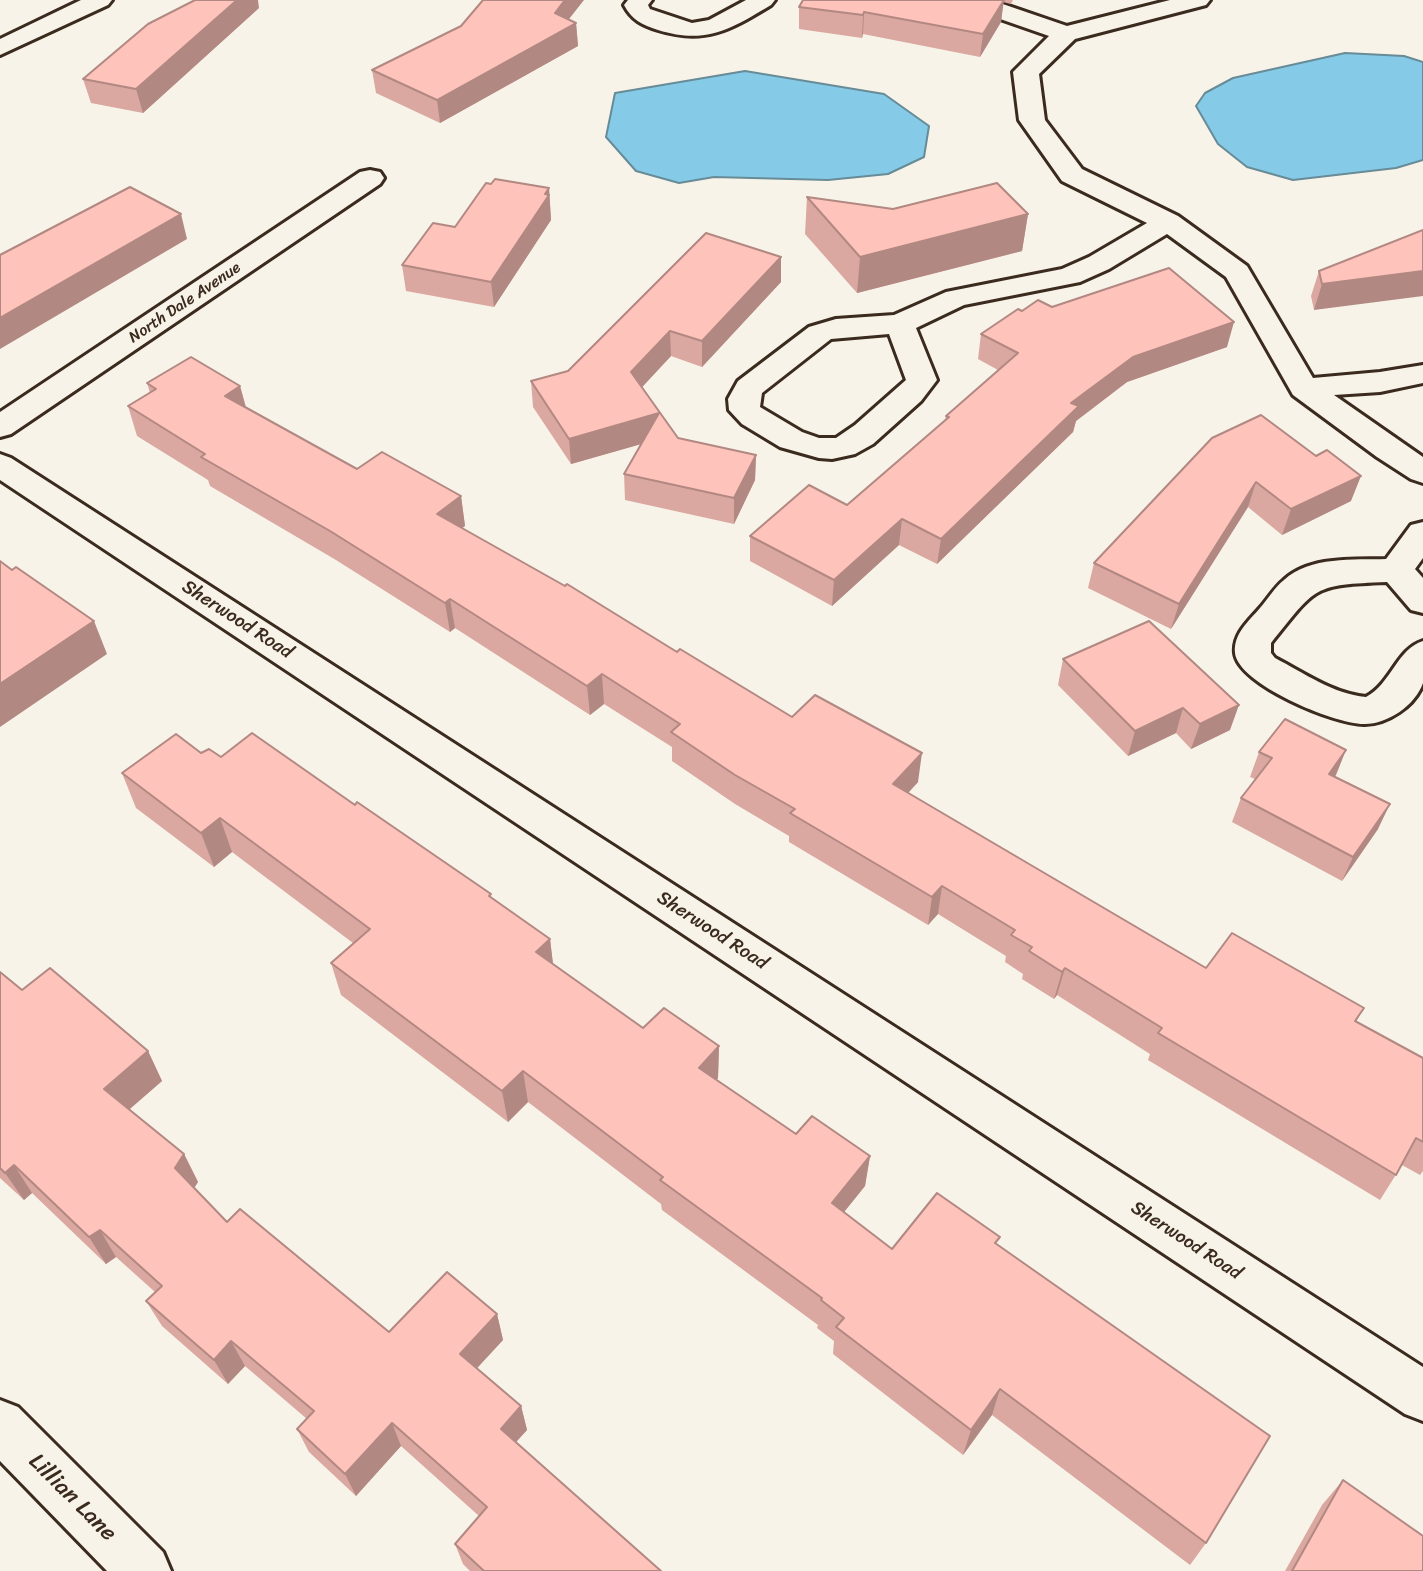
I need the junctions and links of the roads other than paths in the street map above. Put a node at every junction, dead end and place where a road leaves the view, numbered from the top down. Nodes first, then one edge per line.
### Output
1 (100, 0) edge
2 (640, 0) edge
3 (763, 0) edge
4 (968, 0) edge
5 (1198, 0) edge
6 (1066, 34) junction
7 (0, 48) edge
8 (370, 178) dead end
9 (1168, 222) junction
10 (900, 324) junction
11 (1423, 374) edge
12 (1304, 388) junction
13 (0, 427) edge
14 (0, 465) edge
15 (1423, 472) edge
16 (1423, 533) edge
17 (1396, 570) junction
18 (1423, 601) edge
19 (1423, 654) edge
20 (1423, 1396) edge
21 (0, 1425) edge
22 (144, 1571) edge

1 - 7 street
2 - 3 street
4 - 6 street
5 - 6 street
6 - 9 street
8 - 13 street, North Dale Avenue
9 - 10 street
9 - 12 street
10 - 10 street
11 - 12 street
12 - 15 street
14 - 20 street, Sherwood Road
16 - 17 street
17 - 18 street
17 - 19 street
21 - 22 street, Lillian Lane

